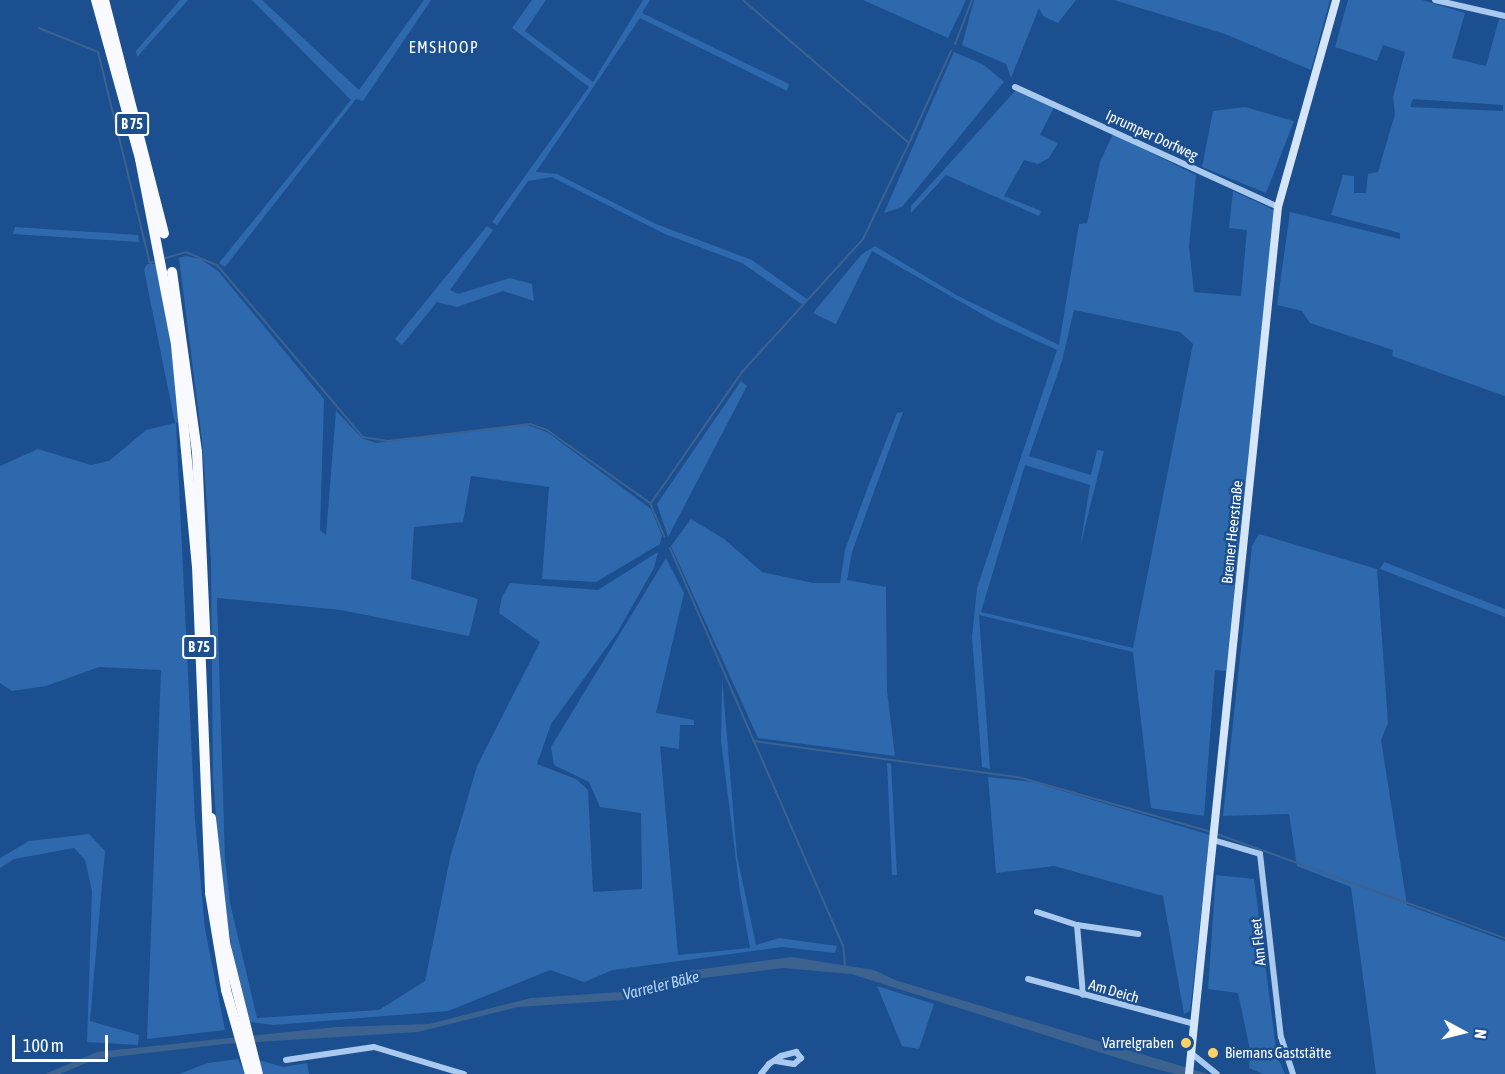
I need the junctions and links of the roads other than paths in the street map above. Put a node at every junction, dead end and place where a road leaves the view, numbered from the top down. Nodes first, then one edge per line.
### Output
1 (96, 0) edge
2 (104, 0) edge
3 (1336, 0) edge
4 (1435, 0) edge
5 (1505, 16) edge
6 (1015, 87) dead end
7 (1278, 207) junction
8 (164, 249) junction
9 (1214, 836) junction
10 (1036, 912) dead end
11 (1077, 925) junction
12 (1138, 933) dead end
13 (1028, 979) dead end
14 (1083, 995) junction
15 (1194, 1024) junction
16 (1191, 1053) junction
17 (250, 1059) junction
18 (286, 1060) dead end
19 (774, 1061) dead end
20 (1190, 1070) edge
21 (464, 1072) edge
22 (250, 1074) edge
23 (258, 1074) edge
24 (761, 1074) edge
25 (1217, 1074) edge
26 (1293, 1074) edge

1 - 8 highway, B 75
2 - 8 highway, B 75
3 - 7 main road, Bremer Heerstraße
4 - 5 street
6 - 7 street, Iprumper Dorfweg
7 - 9 main road, Bremer Heerstraße
8 - 17 highway, B 75
9 - 15 main road, Bremer Heerstraße
9 - 26 street, Am Fleet
10 - 11 street
11 - 12 street
11 - 14 street
13 - 14 street, Am Deich
14 - 15 street, Am Deich
15 - 16 main road, Bremer Heerstraße
16 - 20 main road, Bremer Heerstraße
16 - 25 street
17 - 22 highway, B 75
17 - 23 highway, B 75
18 - 21 street
19 - 24 street

